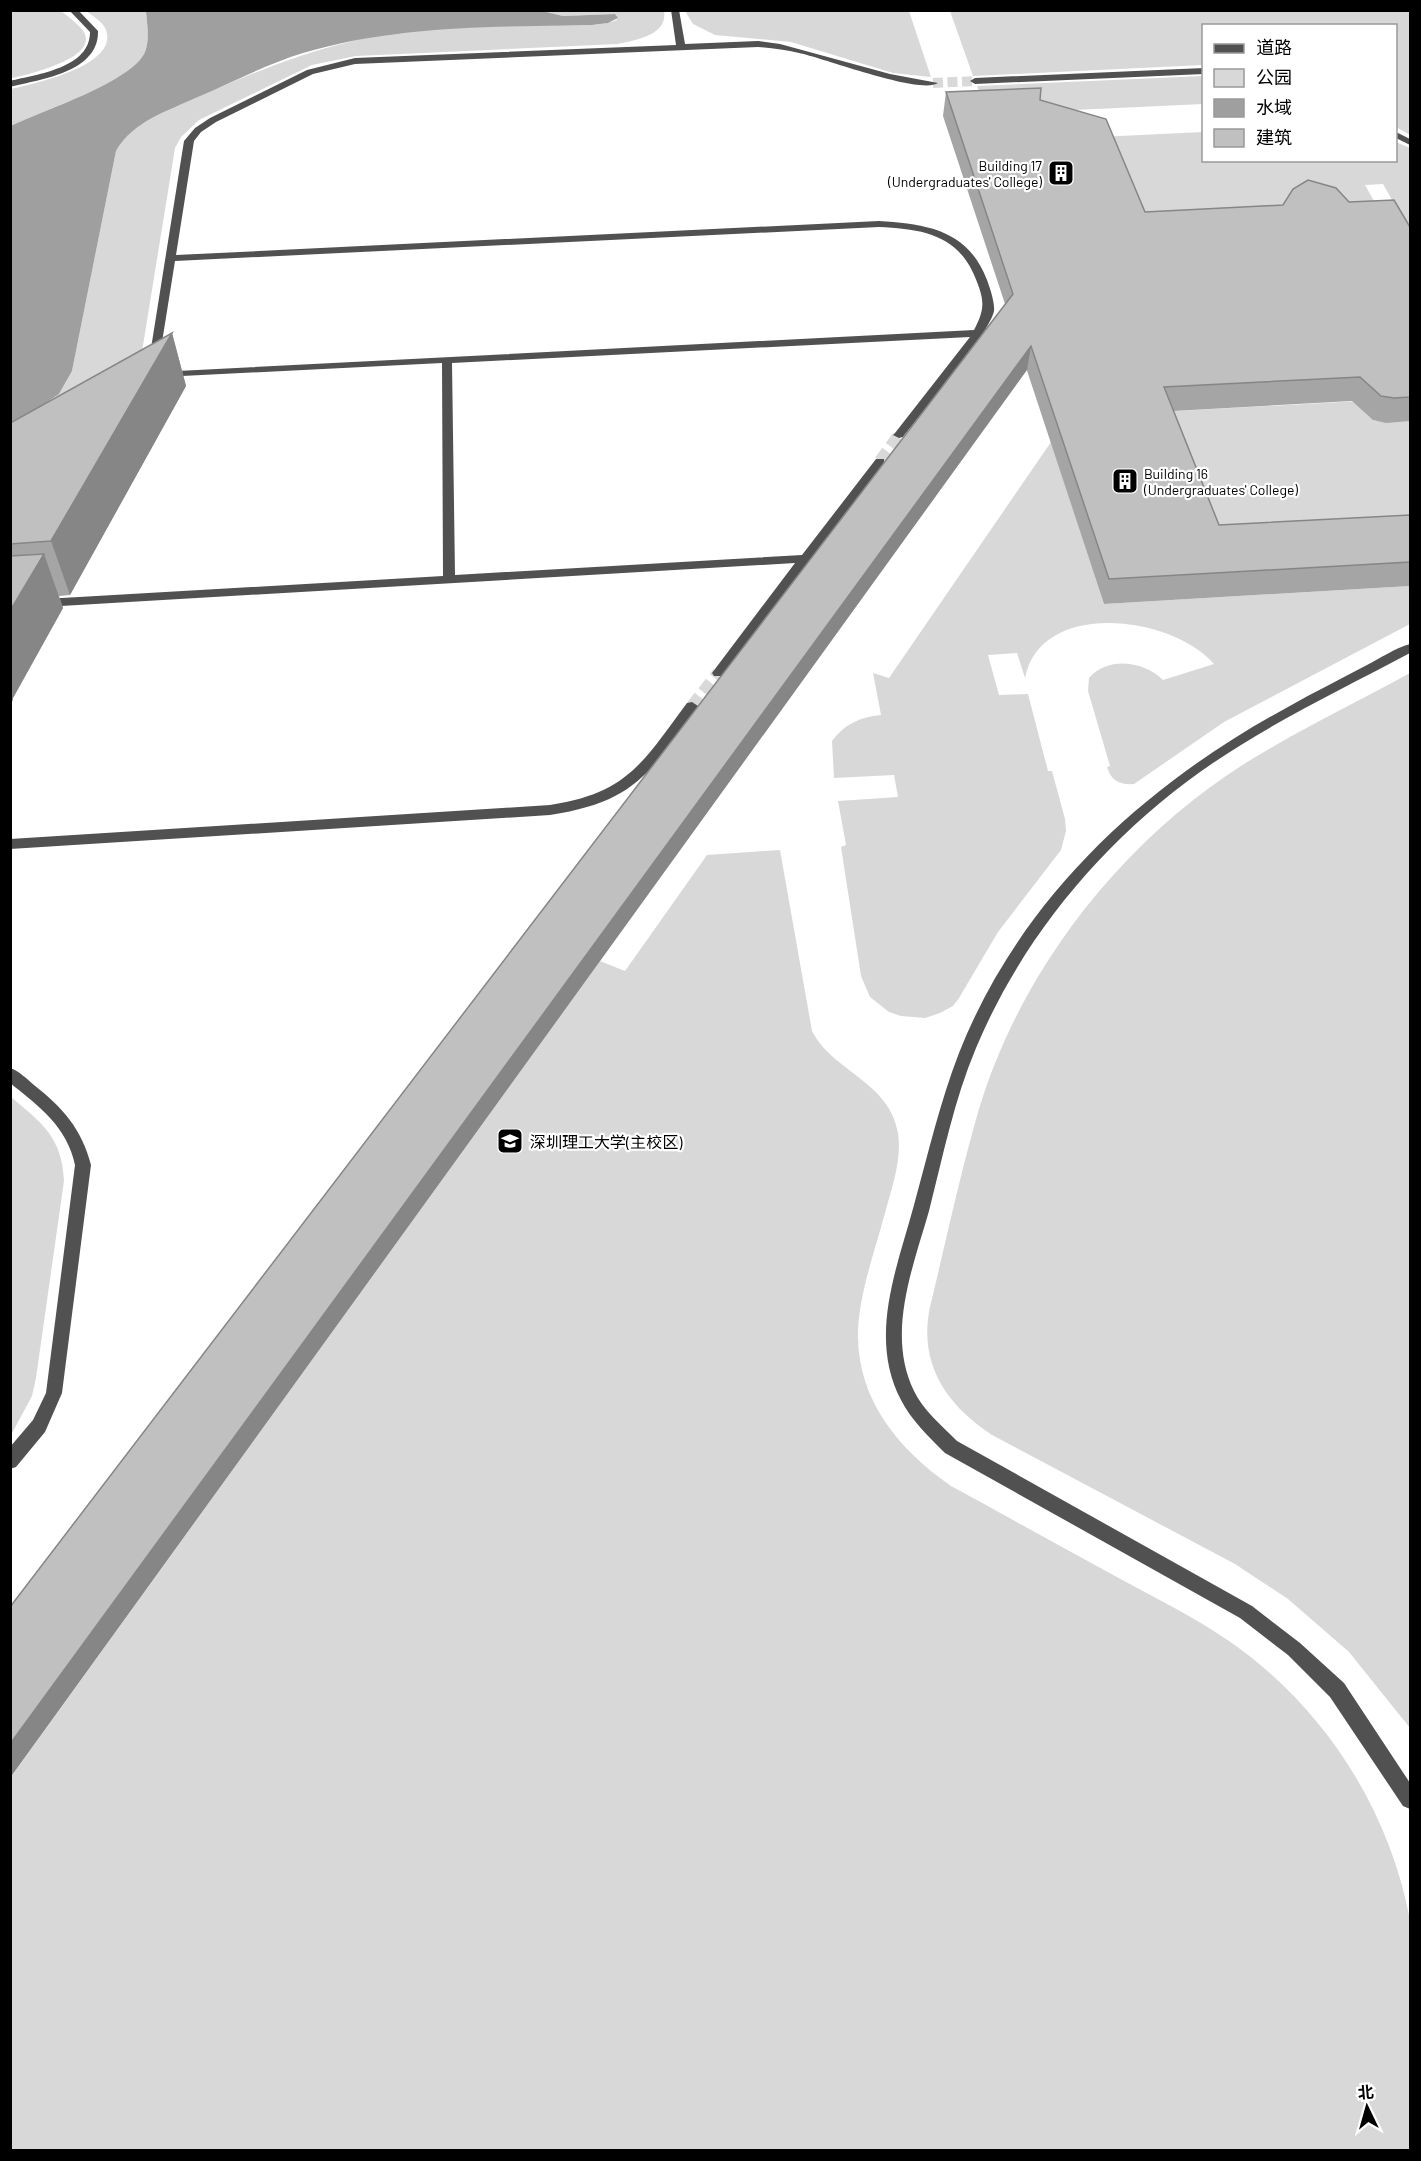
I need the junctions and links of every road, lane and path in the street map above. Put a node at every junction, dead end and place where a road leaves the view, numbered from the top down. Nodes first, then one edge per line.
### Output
1 (73, 10) edge
2 (675, 10) edge
3 (681, 47) junction
4 (1202, 71) edge
5 (975, 81) tunnel mouth
6 (933, 83) tunnel mouth
7 (10, 84) edge
8 (170, 258) junction
9 (978, 333) junction
10 (447, 360) junction
11 (899, 435) tunnel mouth
12 (880, 461) tunnel mouth
13 (805, 560) junction
14 (450, 580) junction
15 (10, 605) edge
16 (1410, 648) edge
17 (718, 673) tunnel mouth
18 (692, 706) tunnel mouth
19 (10, 844) edge
20 (10, 1074) edge
21 (10, 1461) edge
22 (1410, 1799) edge

1 - 7 lane
2 - 3 lane
3 - 6 lane
3 - 8 lane
4 - 5 lane
8 - 9 lane
8 - 10 lane
9 - 10 lane
9 - 11 lane
10 - 14 lane
12 - 13 lane
13 - 14 lane
13 - 17 lane
14 - 15 lane
16 - 22 lane
18 - 19 lane
20 - 21 lane

